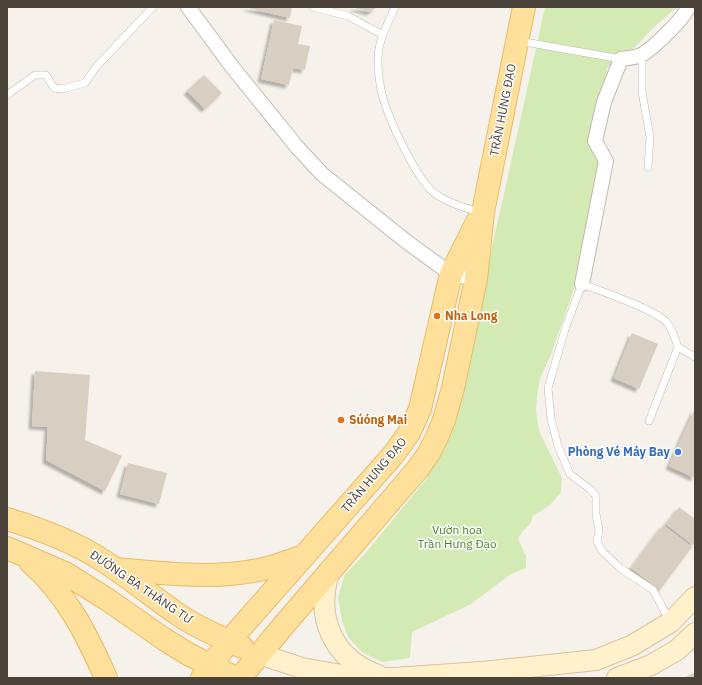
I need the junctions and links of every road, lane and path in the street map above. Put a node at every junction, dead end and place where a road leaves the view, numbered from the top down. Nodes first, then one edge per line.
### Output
1 (153, 7) edge
2 (188, 7) edge
3 (313, 7) edge
4 (395, 7) edge
5 (524, 7) edge
6 (688, 7) edge
7 (383, 35) junction
8 (517, 41) junction
9 (642, 55) junction
10 (621, 59) junction
11 (7, 95) edge
12 (648, 167) dead end
13 (482, 212) junction
14 (451, 274) junction
15 (476, 279) junction
16 (582, 284) junction
17 (678, 347) junction
18 (695, 356) edge
19 (650, 421) dead end
20 (17, 522) edge
21 (13, 550) edge
22 (305, 555) junction
23 (116, 569) junction
24 (329, 574) junction
25 (695, 597) edge
26 (671, 622) junction
27 (695, 633) edge
28 (229, 641) junction
29 (259, 654) junction
30 (206, 672) edge
31 (106, 678) edge
32 (236, 678) edge
33 (240, 678) edge
34 (393, 678) edge
35 (617, 678) edge

1 - 11 lane
2 - 14 street
3 - 7 lane
4 - 7 lane
5 - 8 main road, TRẦN HƯNG ĐẠO
6 - 9 street
7 - 13 lane
8 - 10 lane
8 - 13 main road, TRẦN HƯNG ĐẠO
9 - 10 street
9 - 12 lane
10 - 16 street
13 - 14 main road, TRẦN HƯNG ĐẠO
13 - 15 main road, TRẦN HƯNG ĐẠO
14 - 15 street
14 - 22 main road, TRẦN HƯNG ĐẠO
15 - 24 main road, TRẦN HƯNG ĐẠO
16 - 17 lane
16 - 26 lane
17 - 18 lane
17 - 19 lane
20 - 21 main road
20 - 23 main road, ĐƯỜNG BA THÁNG TƯ
21 - 30 main road
21 - 31 main road
22 - 23 main road
22 - 28 main road, TRẦN HƯNG ĐẠO
23 - 28 main road, ĐƯỜNG BA THÁNG TƯ
24 - 29 main road, TRẦN HƯNG ĐẠO
24 - 34 main road
25 - 26 main road
26 - 34 main road
27 - 35 main road
28 - 29 main road, ĐƯỜNG BA THÁNG TƯ
28 - 30 main road, TRẦN HƯNG ĐẠO
29 - 33 main road, TRẦN HƯNG ĐẠO
29 - 34 main road
30 - 32 main road

